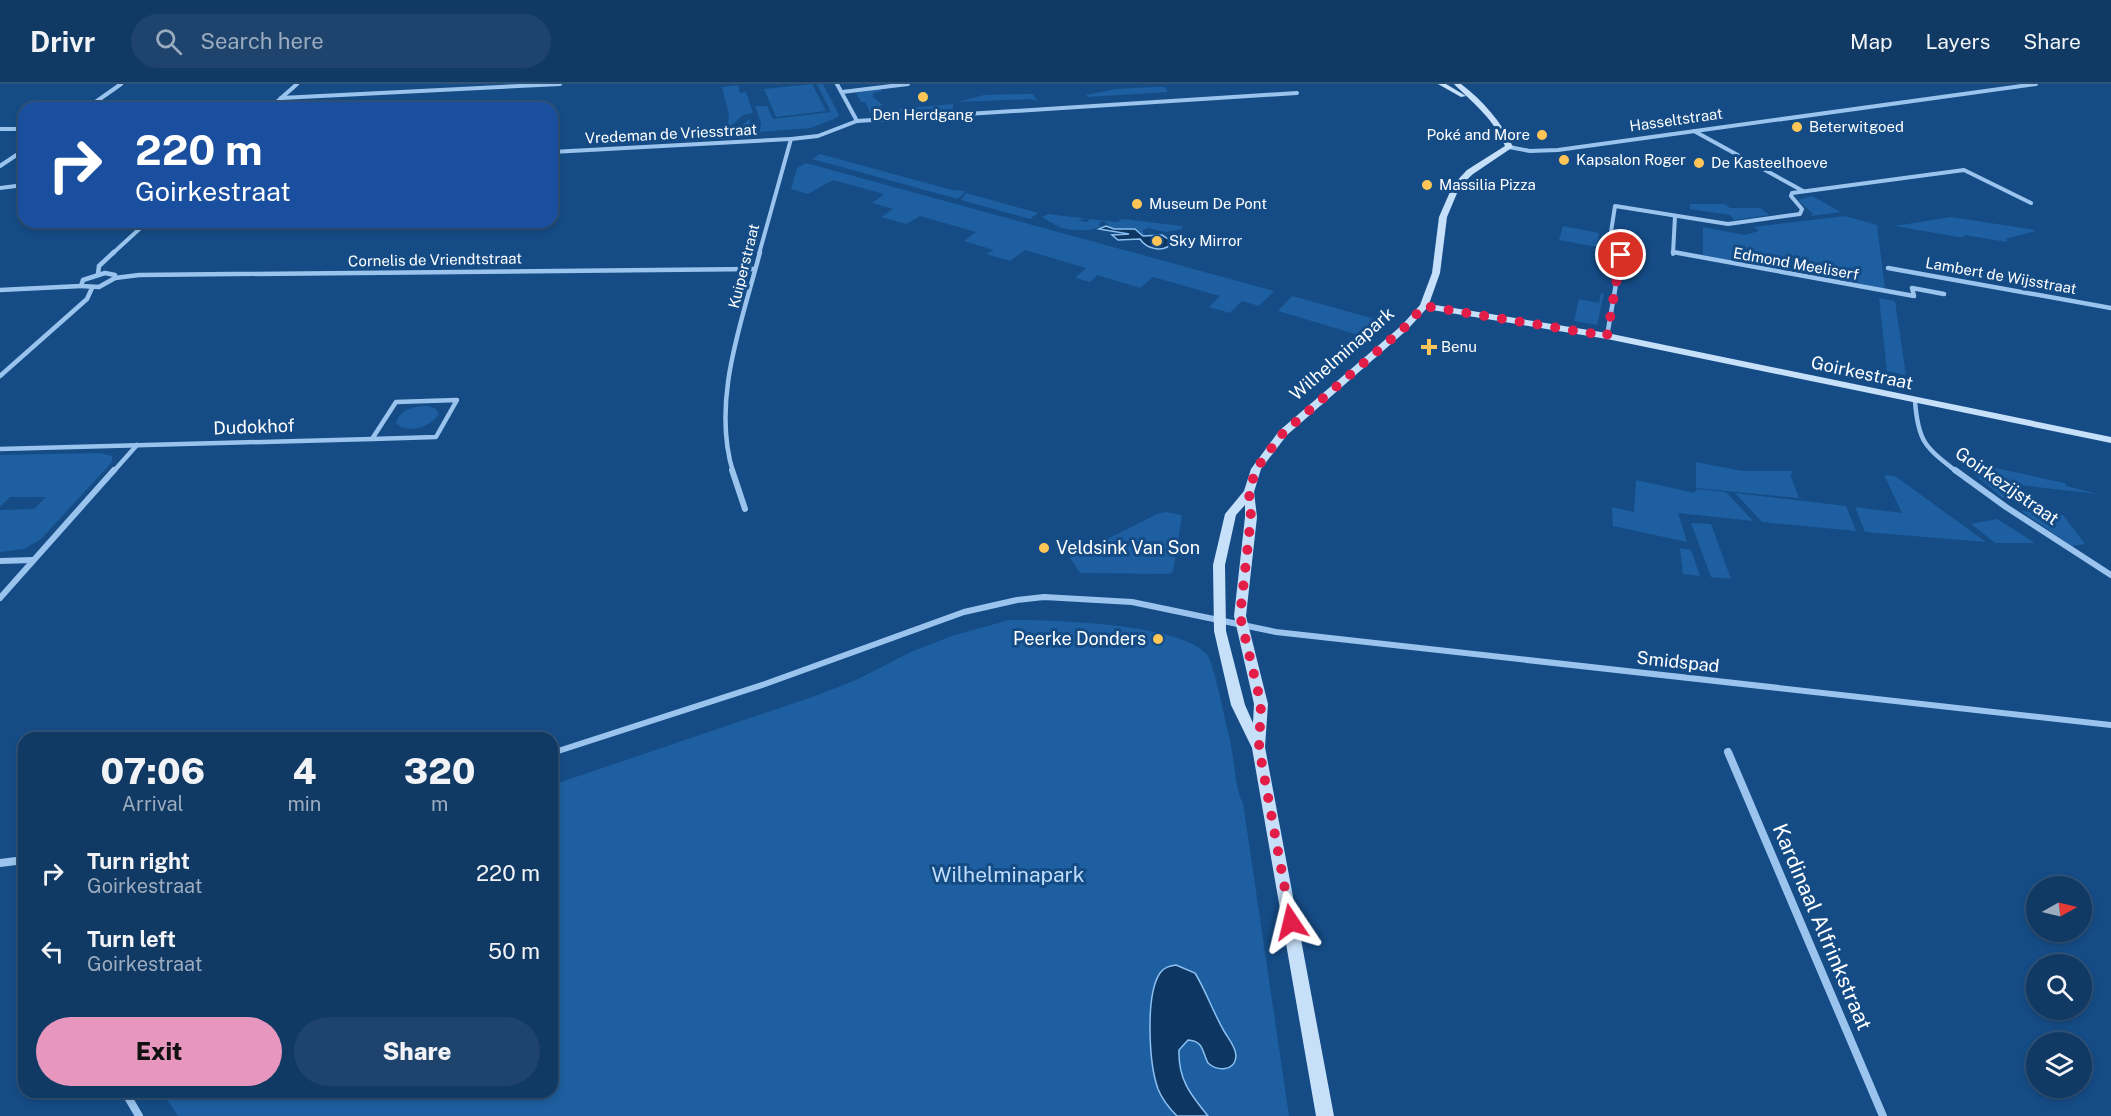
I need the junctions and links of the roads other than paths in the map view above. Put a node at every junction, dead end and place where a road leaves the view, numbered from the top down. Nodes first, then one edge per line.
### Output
1 (122, 84) edge
2 (297, 84) edge
3 (560, 84) edge
4 (837, 84) edge
5 (908, 84) edge
6 (1441, 84) edge
7 (1457, 84) edge
8 (2007, 84) edge
9 (2036, 84) edge
10 (2013, 87) junction
11 (842, 92) junction
12 (1297, 93) dead end
13 (281, 98) junction
14 (96, 102) edge
15 (277, 102) edge
16 (1483, 108) junction
17 (857, 121) junction
18 (0, 129) edge
19 (18, 129) edge
20 (1694, 131) junction
21 (791, 139) junction
22 (1509, 147) junction
23 (558, 153) edge
24 (18, 154) edge
25 (0, 166) edge
26 (18, 186) edge
27 (0, 188) edge
28 (1804, 192) junction
29 (2031, 203) dead end
30 (1675, 216) junction
31 (140, 228) edge
32 (1888, 268) dead end
33 (755, 269) junction
34 (98, 274) junction
35 (115, 278) junction
36 (81, 286) junction
37 (92, 288) junction
38 (0, 290) edge
39 (1944, 294) dead end
40 (1424, 306) junction
41 (2111, 308) edge
42 (1607, 336) junction
43 (0, 376) edge
44 (1915, 400) junction
45 (372, 439) junction
46 (2111, 440) edge
47 (137, 445) junction
48 (0, 449) edge
49 (1249, 492) junction
50 (745, 509) dead end
51 (33, 560) junction
52 (0, 561) edge
53 (2111, 575) edge
54 (0, 598) edge
55 (1219, 618) junction
56 (1242, 624) junction
57 (2111, 725) edge
58 (1259, 748) junction
59 (558, 751) edge
60 (1728, 752) dead end
61 (18, 861) edge
62 (0, 863) edge
63 (128, 1098) edge
64 (139, 1116) edge
65 (1325, 1116) edge
66 (1883, 1116) edge

1 - 14 street
2 - 13 street
3 - 13 street
4 - 11 street
5 - 11 street
6 - 16 street
7 - 16 street
8 - 10 street
9 - 10 street, Hasseltstraat
10 - 20 street, Hasseltstraat
11 - 17 street
12 - 17 street
13 - 15 street
16 - 22 street
17 - 21 street
18 - 19 street
20 - 22 street, Hasseltstraat
20 - 28 street
21 - 23 street, Vredeman de Vriesstraat
21 - 33 street, Kuiperstraat
22 - 40 street
24 - 25 street
26 - 27 street
28 - 29 street
28 - 30 street, Edmond Meeliserf
30 - 39 street, Edmond Meeliserf
30 - 42 street, Edmond Meeliserf
31 - 34 street
32 - 41 street, Lambert de Wijsstraat
33 - 35 street, Cornelis de Vriendtstraat
33 - 50 street, Kuiperstraat
34 - 35 street
34 - 36 street
35 - 37 street
36 - 37 street
36 - 38 street
37 - 43 street
40 - 42 street, Goirkestraat
40 - 49 street, Wilhelminapark
42 - 44 street, Goirkestraat
44 - 46 street, Goirkestraat
44 - 53 street, Goirkezijstraat
45 - 45 street, Dudokhof
45 - 47 street, Dudokhof
47 - 48 street, Dudokhof
47 - 51 street
49 - 55 street, Wilhelminapark
49 - 56 street, Wilhelminapark
51 - 52 street
51 - 54 street
55 - 56 street
55 - 58 street, Wilhelminapark
55 - 59 street
56 - 57 street, Smidspad
56 - 58 street, Wilhelminapark
58 - 65 street, Wilhelminapark
60 - 66 street, Kardinaal Alfrinkstraat
61 - 62 street
63 - 64 street

